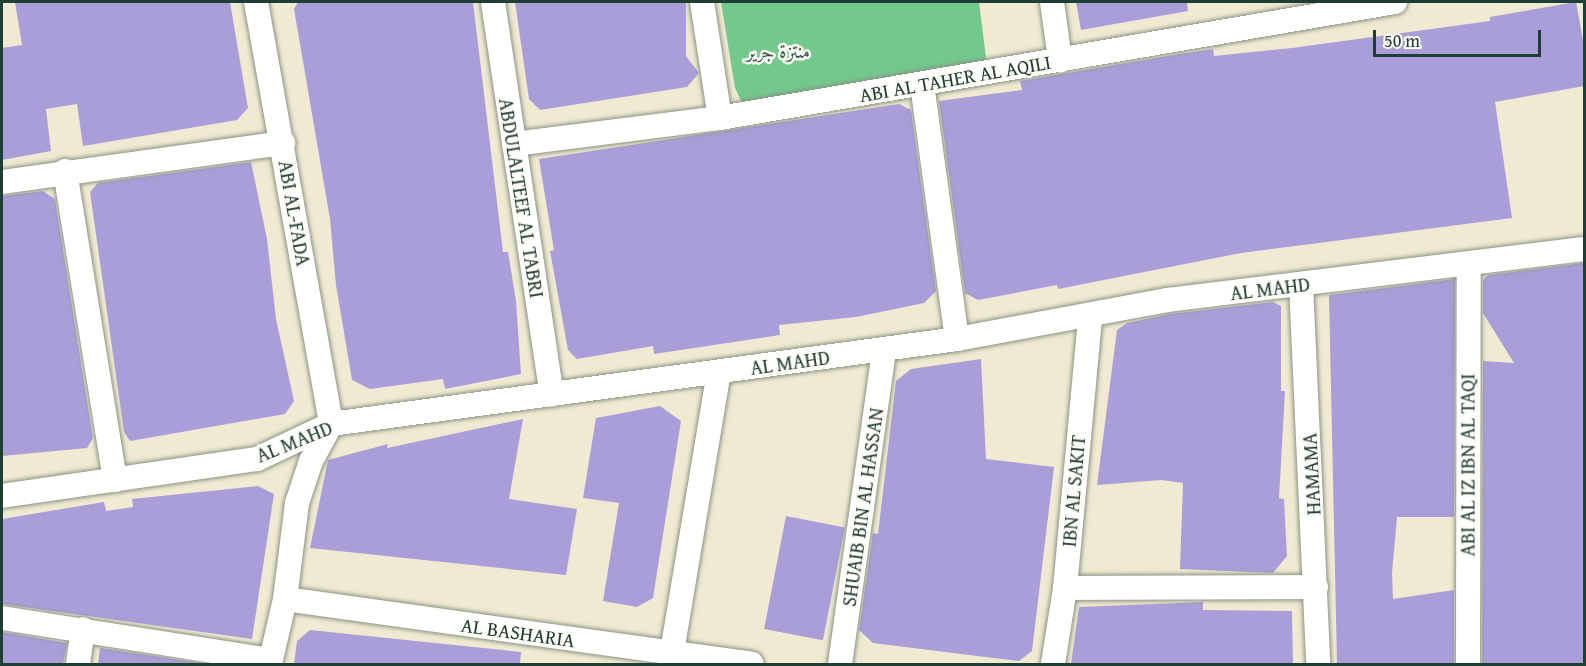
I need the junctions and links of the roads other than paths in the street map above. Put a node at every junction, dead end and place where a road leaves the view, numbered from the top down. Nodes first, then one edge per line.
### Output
1 (256, 2) edge
2 (493, 2) edge
3 (702, 2) edge
4 (1052, 2) edge
5 (1395, 2) edge
6 (1278, 11) edge
7 (1060, 60) junction
8 (922, 84) junction
9 (720, 118) junction
10 (283, 143) junction
11 (514, 144) junction
12 (65, 171) junction
13 (2, 182) edge
14 (1584, 249) edge
15 (1469, 265) junction
16 (1301, 284) junction
17 (1090, 318) junction
18 (957, 339) junction
19 (884, 350) junction
20 (719, 372) junction
21 (552, 394) junction
22 (331, 424) junction
23 (115, 480) junction
24 (2, 496) edge
25 (1316, 587) junction
26 (1065, 588) junction
27 (285, 599) junction
28 (2, 618) edge
29 (83, 629) junction
30 (671, 659) edge
31 (271, 662) edge
32 (78, 664) edge
33 (750, 664) edge
34 (840, 664) edge
35 (1053, 664) edge
36 (1318, 664) edge
37 (1468, 664) edge

1 - 10 street, ABI AL-FADA
2 - 11 street, ABDULALTEEF AL TABRI
3 - 9 street
4 - 7 street
5 - 6 street, ABI AL TAHER AL AQILI
6 - 7 street, ABI AL TAHER AL AQILI
7 - 8 street, ABI AL TAHER AL AQILI
8 - 9 street, ABI AL TAHER AL AQILI
8 - 18 street
9 - 11 street, ABI AL TAHER AL AQILI
10 - 12 street
10 - 22 street, ABI AL-FADA
11 - 21 street, ABDULALTEEF AL TABRI
12 - 13 street
12 - 23 street
14 - 15 street, AL MAHD
15 - 16 street, AL MAHD
15 - 37 street, ABI AL IZ IBN AL TAQI
16 - 17 street, AL MAHD
16 - 25 street, HAMAMA
17 - 18 street, AL MAHD
17 - 26 street, IBN AL SAKIT
18 - 19 street, AL MAHD
19 - 20 street, AL MAHD
19 - 34 street, SHUAIB BIN AL HASSAN
20 - 21 street, AL MAHD
20 - 30 street
21 - 22 street, AL MAHD
22 - 23 street, AL MAHD
22 - 27 street
23 - 24 street, AL MAHD
25 - 26 street
25 - 36 street, HAMAMA
26 - 35 street, IBN AL SAKIT
27 - 30 street, AL BASHARIA
27 - 31 street
28 - 29 street
29 - 31 street
29 - 32 street
30 - 33 street, AL BASHARIA

